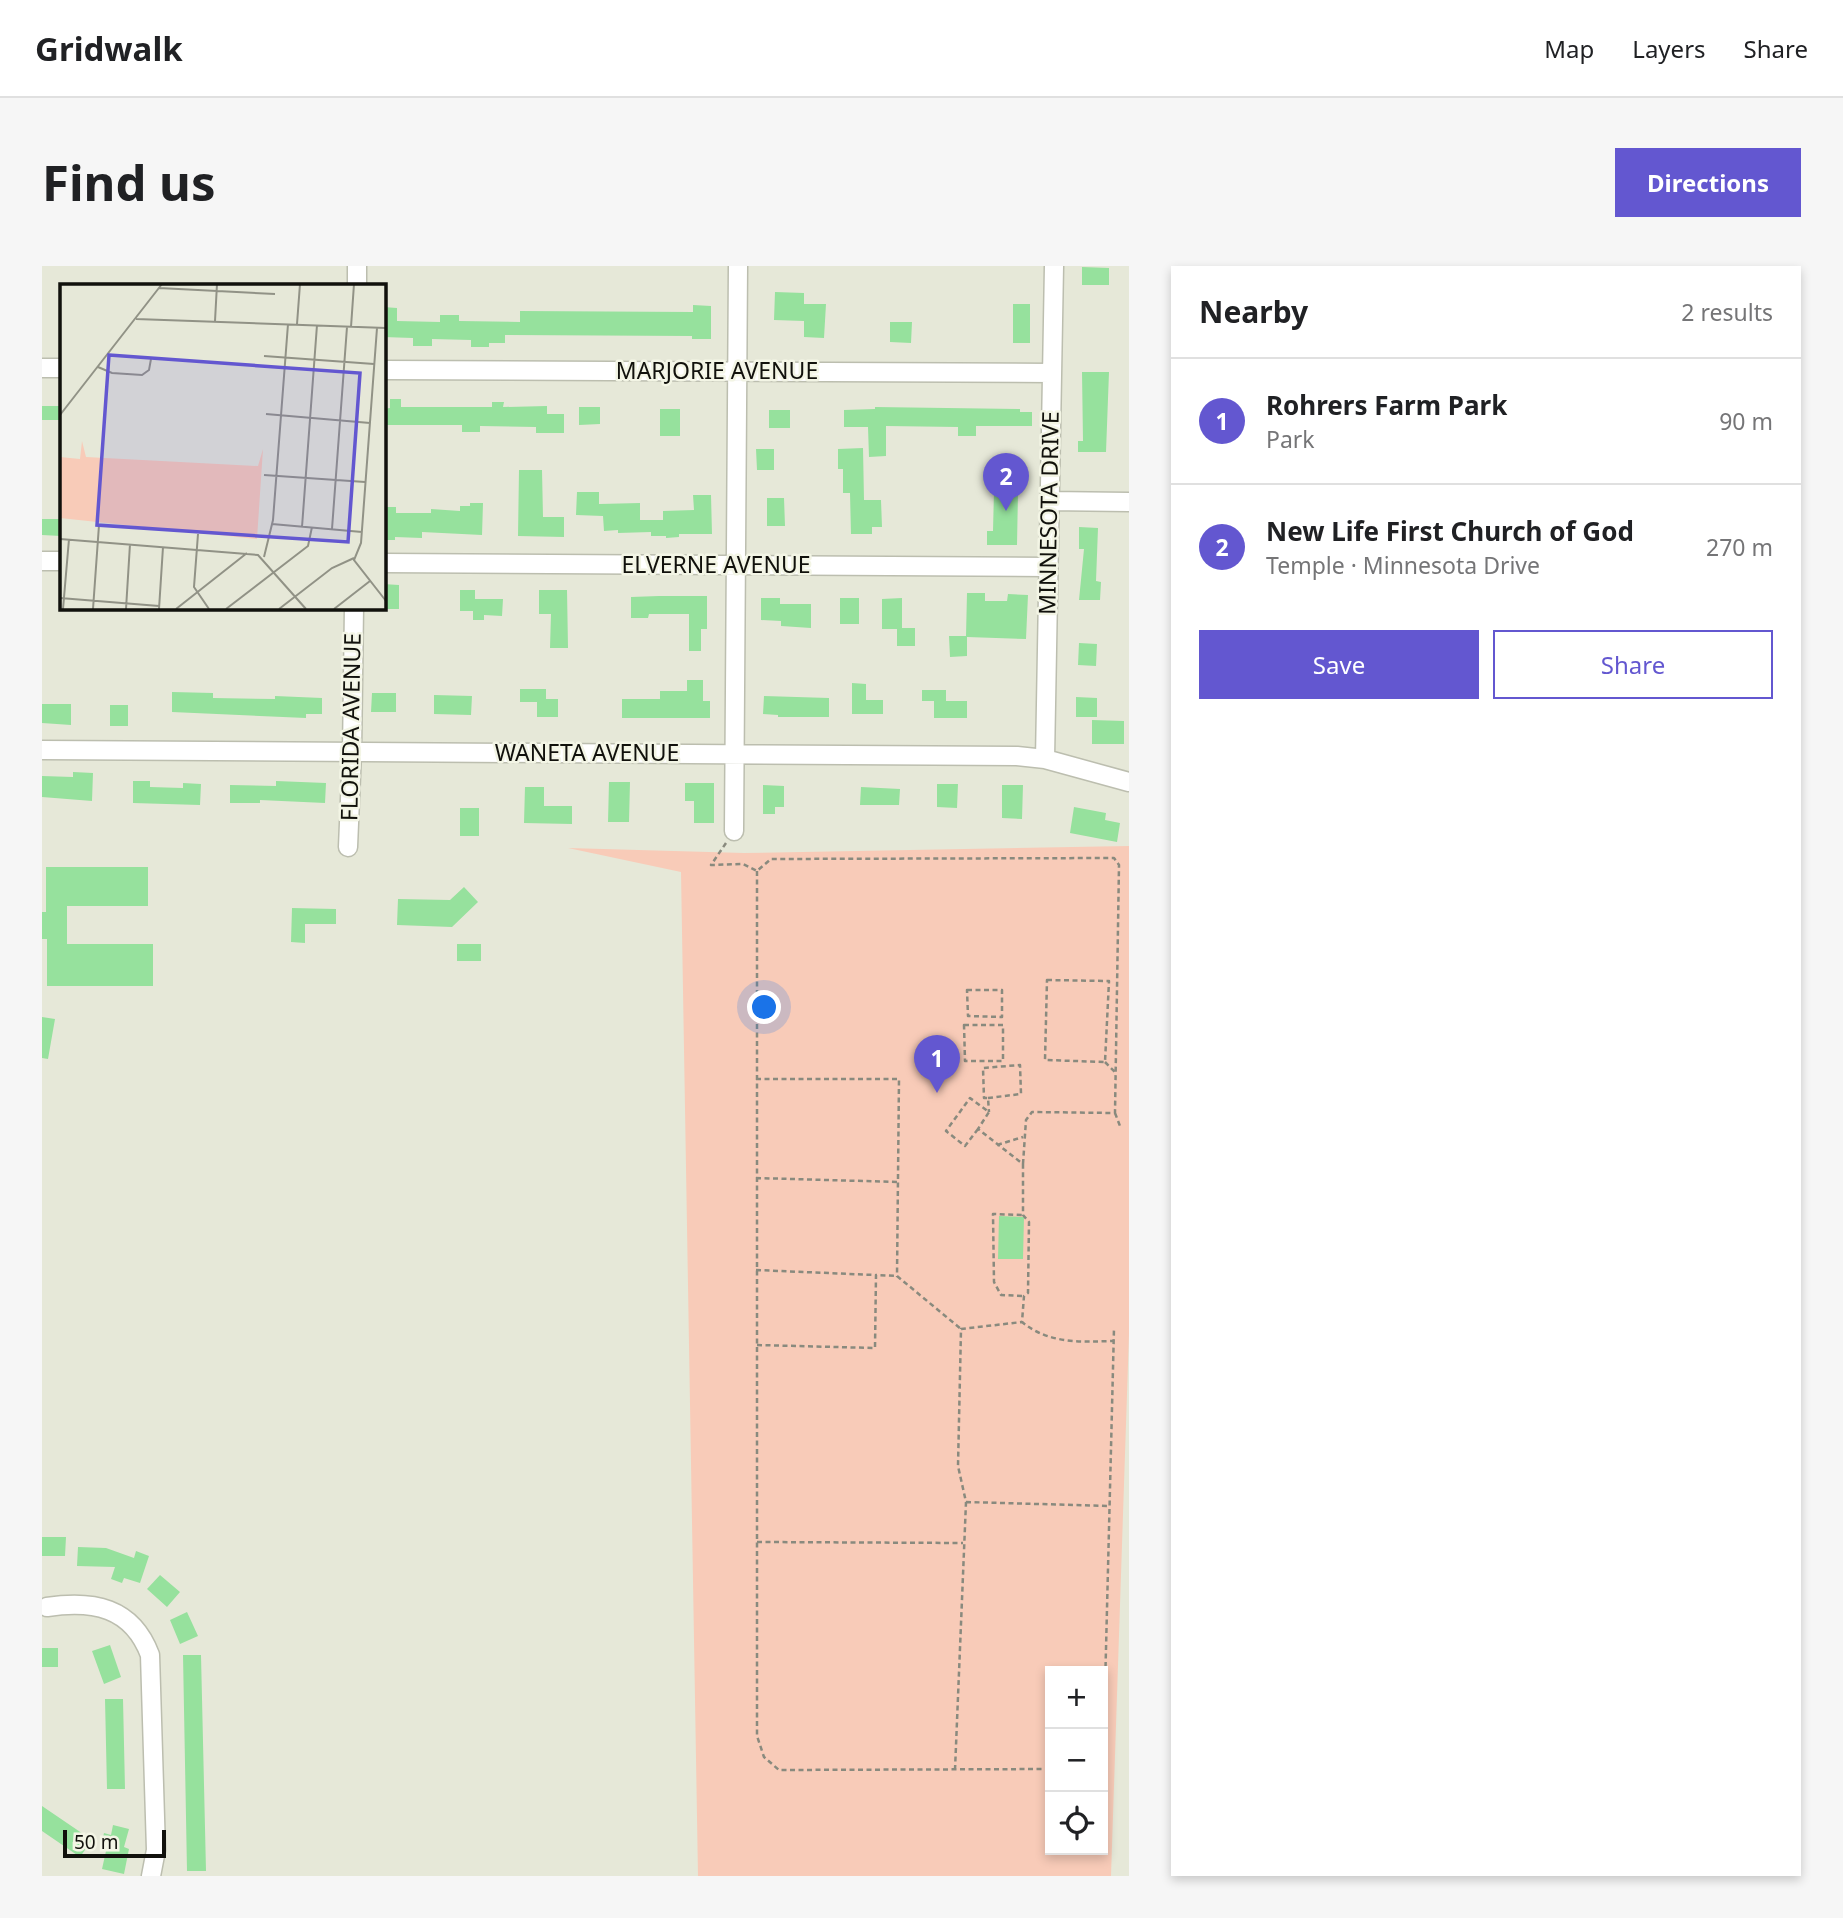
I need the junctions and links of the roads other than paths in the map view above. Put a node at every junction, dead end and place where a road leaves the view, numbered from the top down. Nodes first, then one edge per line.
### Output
1 (357, 266) edge
2 (738, 266) edge
3 (1054, 266) edge
4 (357, 284) edge
5 (42, 368) edge
6 (60, 369) edge
7 (385, 370) edge
8 (737, 372) junction
9 (1052, 373) junction
10 (1049, 501) junction
11 (1129, 502) edge
12 (42, 561) edge
13 (60, 561) edge
14 (385, 563) edge
15 (736, 565) junction
16 (1048, 567) junction
17 (354, 609) edge
18 (42, 750) edge
19 (352, 752) junction
20 (735, 754) junction
21 (1045, 759) junction
22 (1129, 782) edge
23 (734, 831) road end
24 (348, 847) dead end
25 (47, 1607) dead end
26 (151, 1876) edge

1 - 4 street
2 - 8 street
3 - 9 street, MINNESOTA DRIVE
5 - 6 street
7 - 8 street, MARJORIE AVENUE
8 - 9 street, MARJORIE AVENUE
8 - 15 street
9 - 10 street, MINNESOTA DRIVE
10 - 11 street
10 - 16 street, MINNESOTA DRIVE
12 - 13 street
14 - 15 street, ELVERNE AVENUE
15 - 16 street, ELVERNE AVENUE
15 - 20 street
16 - 21 street, MINNESOTA DRIVE
17 - 19 street, FLORIDA AVENUE
18 - 19 street, WANETA AVENUE
19 - 20 street, WANETA AVENUE
19 - 24 street, FLORIDA AVENUE
20 - 21 street, WANETA AVENUE
20 - 23 street
21 - 22 street, WANETA AVENUE
25 - 26 street

